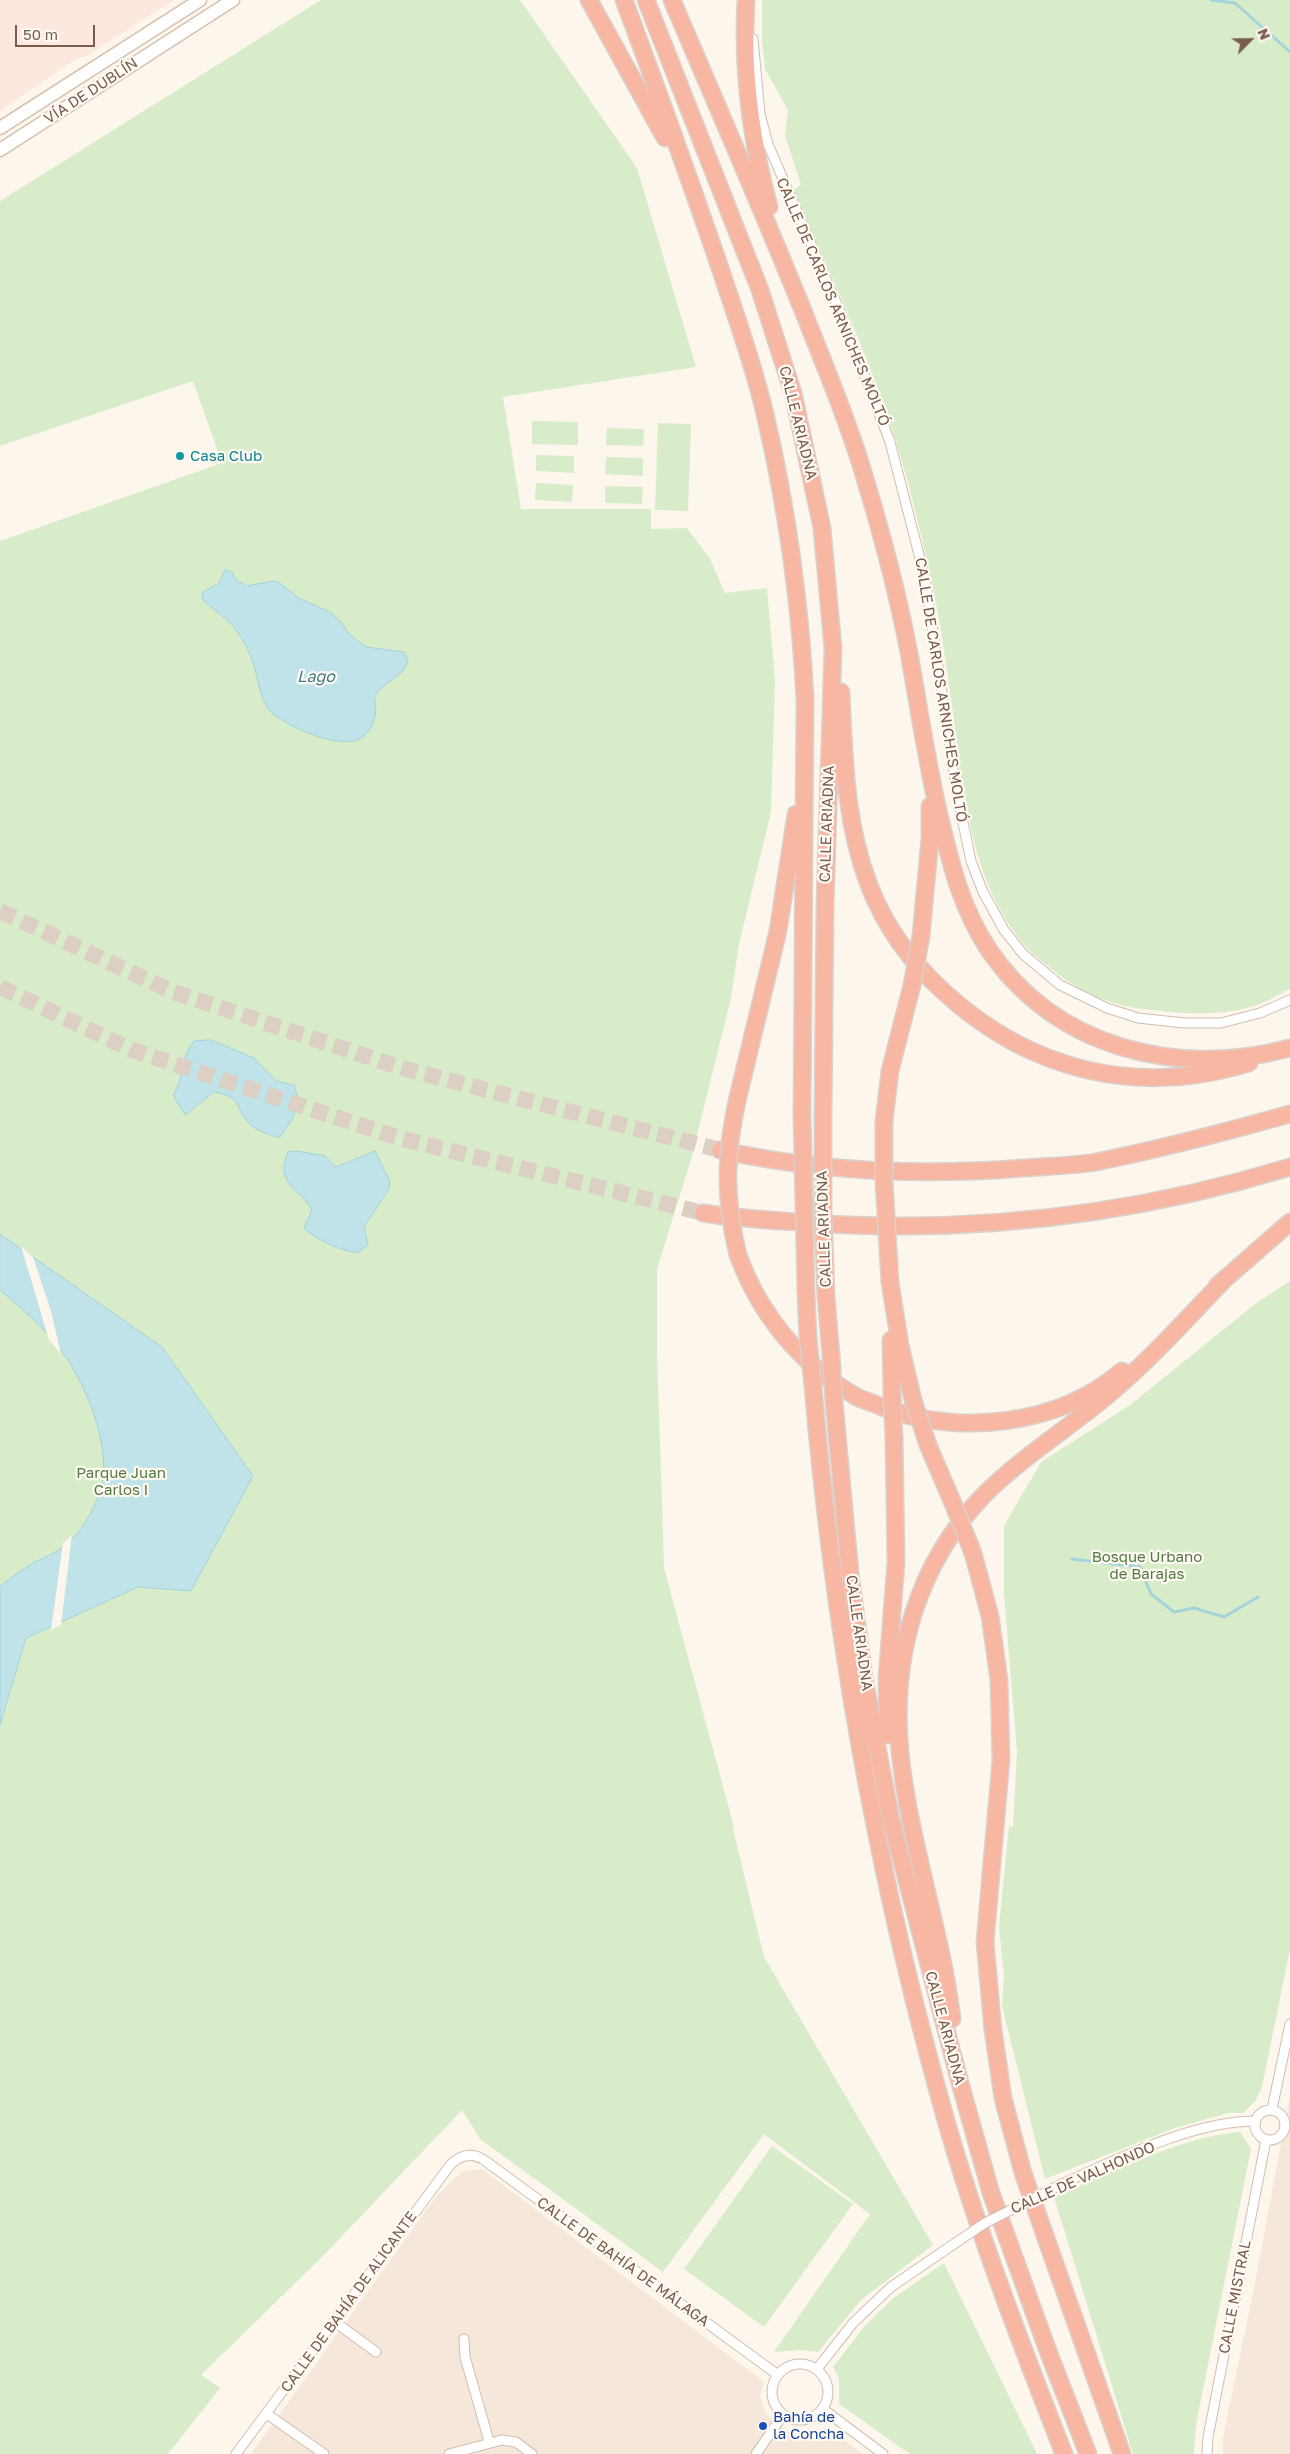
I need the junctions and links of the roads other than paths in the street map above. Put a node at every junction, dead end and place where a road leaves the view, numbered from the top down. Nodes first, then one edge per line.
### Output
1 (200, 0) edge
2 (233, 0) edge
3 (589, 0) edge
4 (624, 0) edge
5 (646, 0) edge
6 (672, 0) edge
7 (748, 0) edge
8 (0, 128) edge
9 (0, 150) edge
10 (693, 190) junction
11 (784, 262) junction
12 (833, 648) junction
13 (805, 755) junction
14 (930, 775) junction
15 (1290, 1000) edge
16 (1284, 1050) edge
17 (1290, 1114) edge
18 (720, 1150) tunnel mouth
19 (1290, 1167) edge
20 (703, 1213) tunnel mouth
21 (1290, 1222) edge
22 (1224, 1280) junction
23 (890, 1282) junction
24 (918, 1921) junction
25 (1290, 2024) edge
26 (960, 2083) junction
27 (1272, 2109) junction
28 (1255, 2121) junction
29 (1288, 2128) edge
30 (1266, 2140) junction
31 (466, 2155) joint
32 (335, 2322) junction
33 (464, 2339) dead end
34 (376, 2352) dead end
35 (817, 2369) junction
36 (778, 2375) junction
37 (823, 2409) junction
38 (267, 2414) junction
39 (784, 2415) junction
40 (489, 2441) junction
41 (236, 2454) edge
42 (324, 2454) edge
43 (449, 2454) edge
44 (532, 2454) edge
45 (756, 2454) edge
46 (883, 2454) edge
47 (1064, 2454) edge
48 (1088, 2454) edge
49 (1122, 2454) edge
50 (1207, 2454) edge

1 - 8 street, VÍA DE DUBLÍN
2 - 9 street, VÍA DE DUBLÍN
3 - 10 highway
4 - 10 highway, CALLE ARIADNA
5 - 12 highway, CALLE ARIADNA
6 - 11 highway
7 - 11 highway
7 - 15 street, CALLE DE CARLOS ARNICHES MOLTÓ
10 - 13 highway, CALLE ARIADNA
11 - 14 highway
12 - 16 highway
12 - 24 highway, CALLE ARIADNA, bridge
13 - 22 highway, bridge
13 - 47 highway, CALLE ARIADNA, bridge
14 - 16 highway
14 - 23 highway, bridge
17 - 18 highway
19 - 20 highway
21 - 22 highway
22 - 26 highway
23 - 24 highway, bridge
23 - 49 highway, bridge
24 - 26 highway, CALLE ARIADNA
25 - 27 street
26 - 48 highway, CALLE ARIADNA
27 - 28 street
27 - 29 street
28 - 30 street
28 - 35 street, CALLE DE VALHONDO, bridge
29 - 30 street
30 - 50 street, CALLE MISTRAL
31 - 32 street, CALLE DE BAHÍA DE ALICANTE
31 - 36 street, CALLE DE BAHÍA DE MÁLAGA
32 - 34 street
32 - 38 street, CALLE DE BAHÍA DE ALICANTE
33 - 40 street
35 - 36 street
35 - 37 street
36 - 39 street
37 - 39 street
37 - 46 street
38 - 41 street, CALLE DE BAHÍA DE ALICANTE
38 - 42 street
39 - 45 street
40 - 43 street
40 - 44 street

